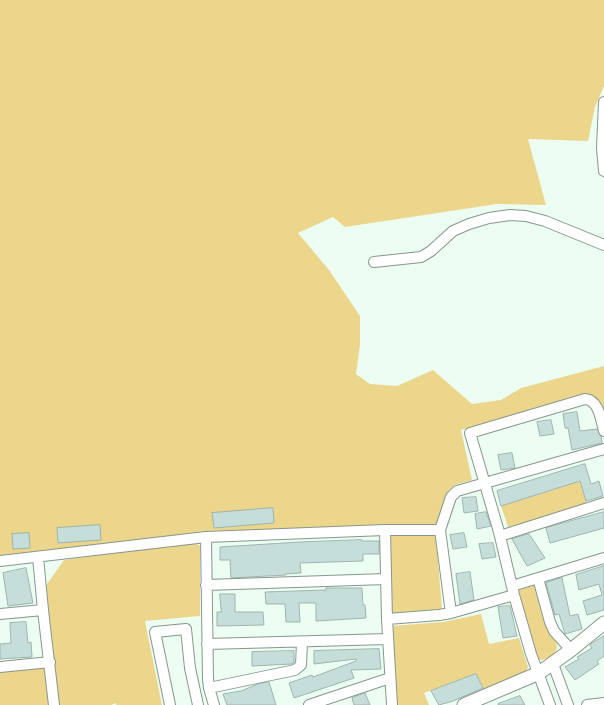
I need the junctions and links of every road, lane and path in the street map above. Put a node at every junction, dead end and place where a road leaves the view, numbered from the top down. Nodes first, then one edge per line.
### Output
1 (604, 102) edge
2 (604, 170) edge
3 (604, 245) edge
4 (374, 262) dead end
5 (604, 431) edge
6 (604, 449) edge
7 (485, 484) junction
8 (604, 503) edge
9 (385, 530) junction
10 (440, 530) junction
11 (206, 536) junction
12 (500, 536) junction
13 (38, 557) junction
14 (604, 558) edge
15 (0, 561) edge
16 (538, 578) junction
17 (386, 579) junction
18 (206, 585) junction
19 (513, 591) junction
20 (43, 610) junction
21 (451, 613) junction
22 (0, 614) edge
23 (386, 619) junction
24 (604, 623) edge
25 (388, 639) junction
26 (302, 642) junction
27 (208, 644) junction
28 (570, 650) junction
29 (50, 662) junction
30 (553, 664) junction
31 (0, 667) edge
32 (539, 673) junction
33 (390, 678) junction
34 (209, 688) junction
35 (214, 703) edge
36 (604, 703) edge
37 (54, 705) edge
38 (170, 705) edge
39 (200, 705) edge
40 (310, 705) edge
41 (392, 705) edge
42 (464, 705) edge
43 (550, 705) edge
44 (568, 705) edge
45 (587, 705) edge

1 - 2 street
3 - 4 street
5 - 7 street
6 - 7 street
7 - 10 street
7 - 12 street
8 - 12 street
9 - 10 street
9 - 11 street
9 - 17 street
10 - 21 street
11 - 13 street
11 - 18 street
12 - 19 street
13 - 15 street
13 - 20 street
14 - 16 street
16 - 19 street
16 - 28 street
17 - 18 street
17 - 23 street
18 - 27 street
19 - 21 street
19 - 32 street
20 - 22 street
20 - 29 street
21 - 23 street
23 - 25 street
24 - 28 main road
25 - 26 street
25 - 33 street
26 - 27 street
26 - 34 street
27 - 34 street
28 - 30 main road
29 - 31 street
29 - 37 street
30 - 32 main road
30 - 44 street
32 - 42 main road
32 - 43 street
33 - 40 street
33 - 41 street
34 - 35 street
35 - 39 street
36 - 45 street
38 - 39 street

